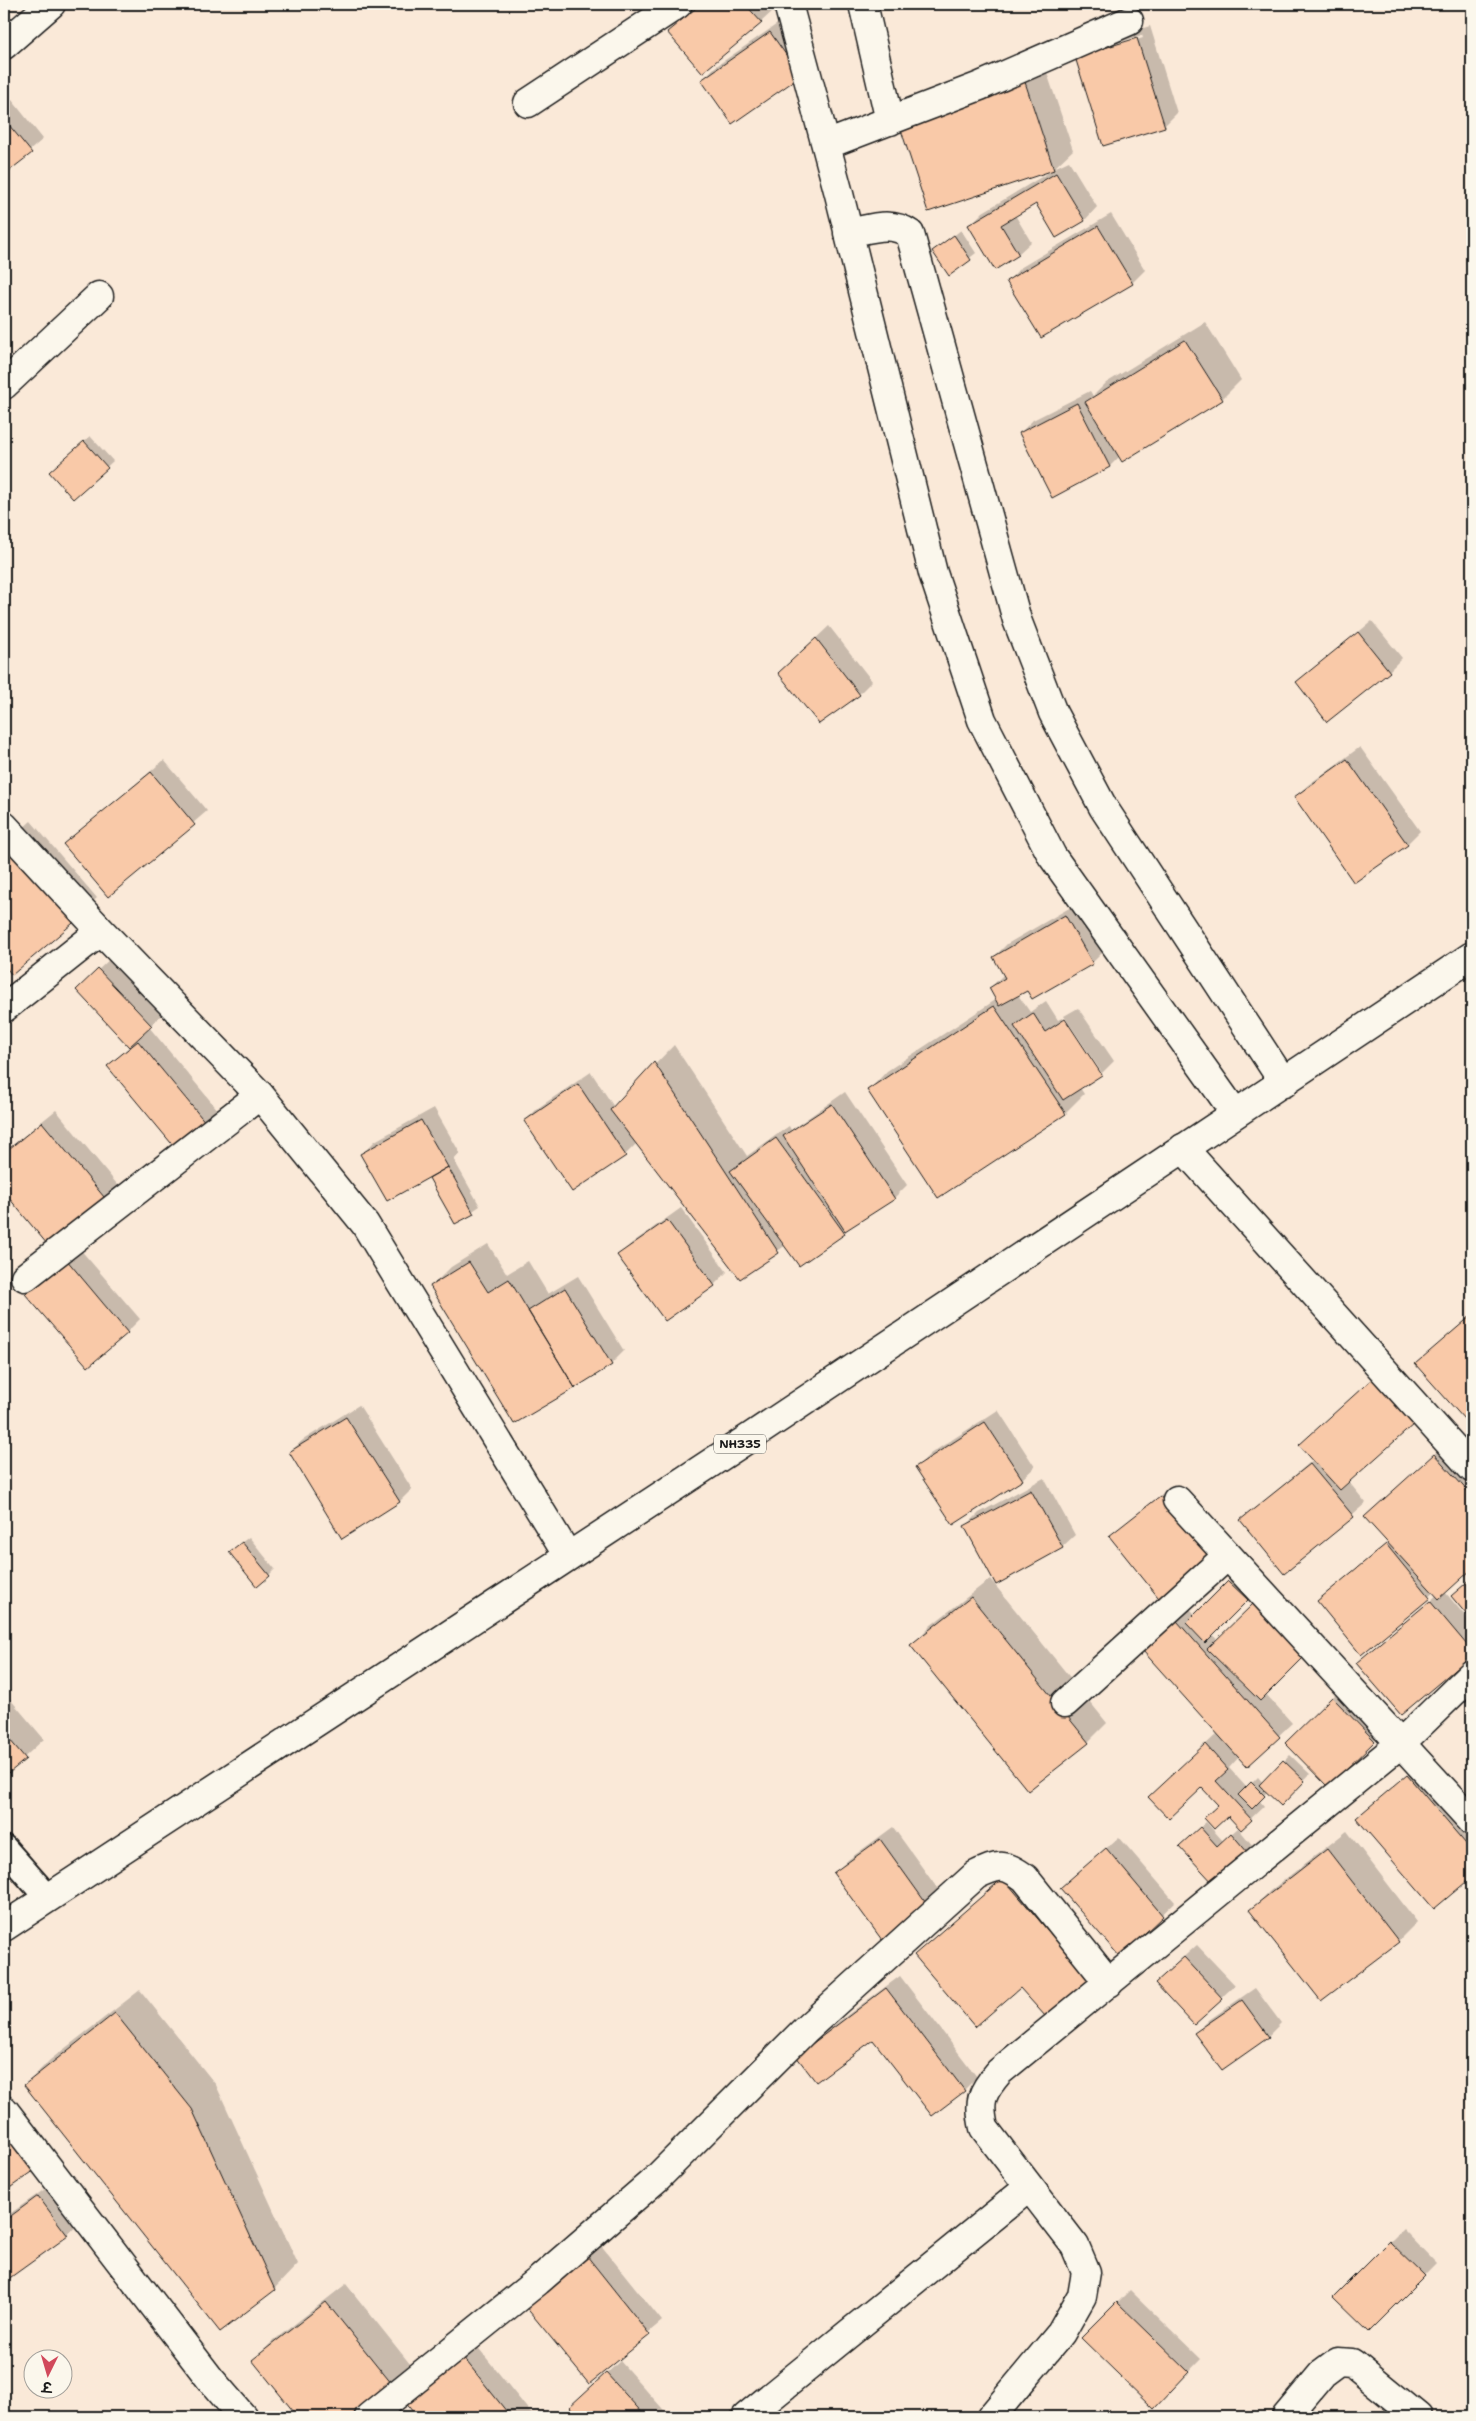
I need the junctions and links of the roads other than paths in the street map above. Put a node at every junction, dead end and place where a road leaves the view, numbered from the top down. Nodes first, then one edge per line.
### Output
1 (50, 4) edge
2 (678, 4) edge
3 (788, 4) edge
4 (863, 4) edge
5 (1129, 21) dead end
6 (4, 45) edge
7 (528, 103) dead end
8 (890, 121) junction
9 (826, 145) junction
10 (848, 233) junction
11 (99, 296) dead end
12 (4, 385) edge
13 (4, 826) edge
14 (101, 931) junction
15 (1472, 956) edge
16 (4, 1008) edge
17 (1284, 1083) junction
18 (260, 1095) junction
19 (1235, 1113) junction
20 (1183, 1148) junction
21 (25, 1277) dead end
22 (1472, 1468) edge
23 (1177, 1500) dead end
24 (568, 1556) junction
25 (1227, 1556) junction
26 (1472, 1674) edge
27 (1065, 1703) dead end
28 (1400, 1744) junction
29 (1472, 1820) edge
30 (4, 1848) edge
31 (48, 1898) junction
32 (4, 1926) edge
33 (1109, 1983) junction
34 (4, 2110) edge
35 (1028, 2188) junction
36 (243, 2417) edge
37 (369, 2417) edge
38 (746, 2417) edge
39 (991, 2417) edge
40 (1286, 2417) edge
41 (1418, 2417) edge

1 - 6 main road
2 - 7 main road
3 - 9 main road
4 - 8 main road
5 - 8 main road
8 - 9 main road
9 - 10 main road
10 - 17 main road
10 - 19 main road
11 - 12 main road
13 - 14 main road
14 - 16 main road
14 - 18 main road
15 - 17 main road, NH335
17 - 19 main road, NH335
18 - 21 main road
18 - 24 main road
19 - 20 main road, NH335
20 - 22 main road
20 - 24 main road, NH335
23 - 25 main road
24 - 31 main road, NH335
25 - 27 main road
25 - 28 main road
26 - 28 main road
28 - 29 main road
28 - 33 main road
30 - 31 lane
31 - 32 main road, NH335
33 - 35 main road
33 - 37 main road
34 - 36 main road
35 - 38 main road
35 - 39 main road
40 - 41 main road

